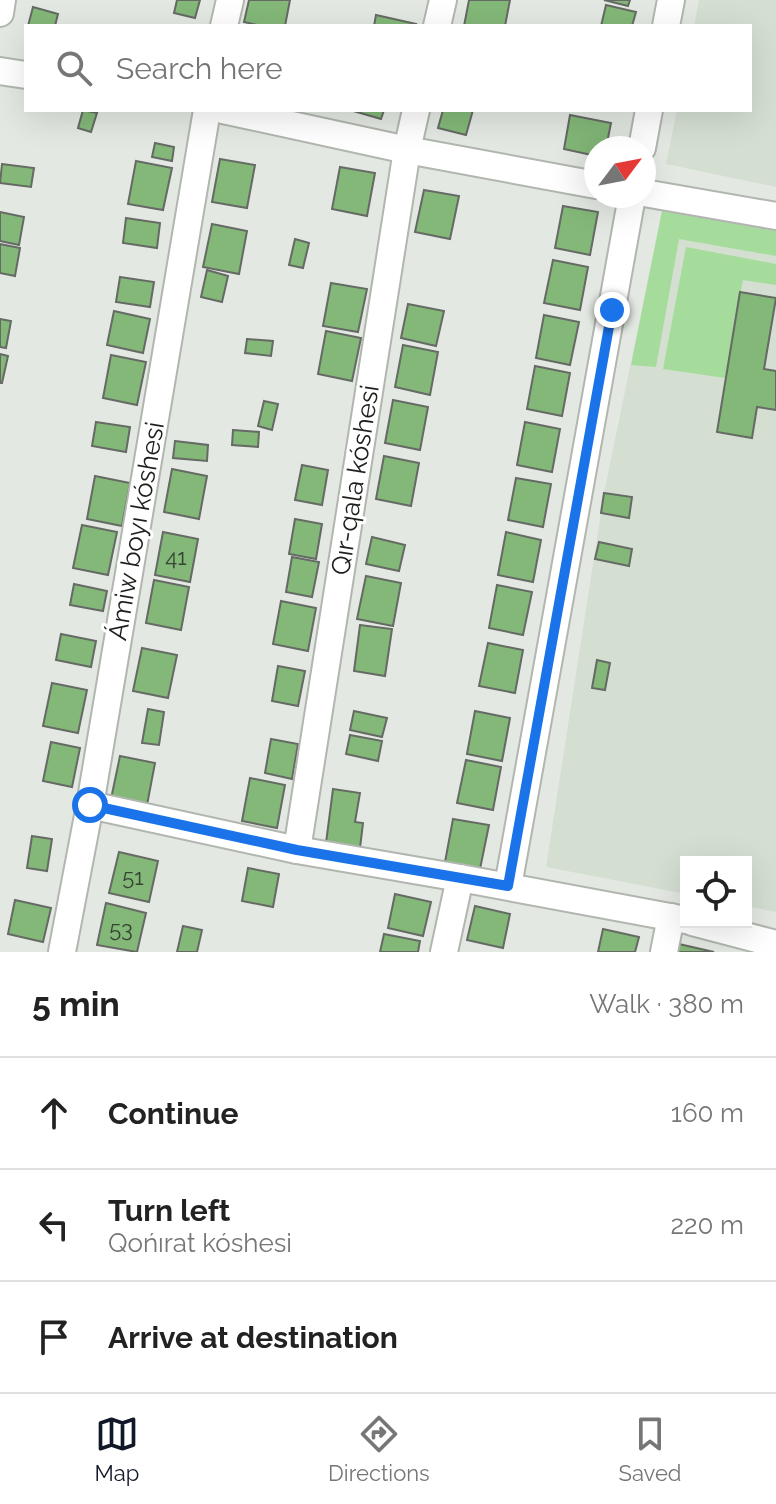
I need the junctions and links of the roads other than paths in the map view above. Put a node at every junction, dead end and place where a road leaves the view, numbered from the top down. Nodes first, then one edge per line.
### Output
1 (2, 0) edge
2 (230, 0) edge
3 (443, 0) edge
4 (671, 0) edge
5 (0, 13) edge
6 (224, 24) edge
7 (437, 24) edge
8 (666, 24) edge
9 (0, 71) edge
10 (24, 75) edge
11 (207, 112) edge
12 (232, 112) edge
13 (416, 112) edge
14 (649, 112) edge
15 (644, 136) edge
16 (407, 150) junction
17 (584, 183) edge
18 (656, 195) edge
19 (630, 208) edge
20 (776, 216) edge
21 (90, 805) junction
22 (297, 850) junction
23 (460, 878) junction
24 (508, 886) junction
25 (680, 919) edge
26 (680, 925) edge
27 (714, 928) edge
28 (776, 944) edge
29 (62, 952) edge
30 (444, 952) edge
31 (664, 952) edge

1 - 5 street
2 - 6 street
3 - 7 street
4 - 8 street
9 - 10 street
11 - 21 street, Ámiw boyı kóshesi
12 - 16 street
13 - 16 street, Qır-qala kóshesi
14 - 15 street
16 - 17 street
16 - 22 street, Qır-qala kóshesi
18 - 20 street
19 - 24 street
21 - 22 street
21 - 29 street, Ámiw boyı kóshesi
22 - 23 street
23 - 24 street
23 - 30 street
24 - 25 street
26 - 31 street
27 - 28 street

